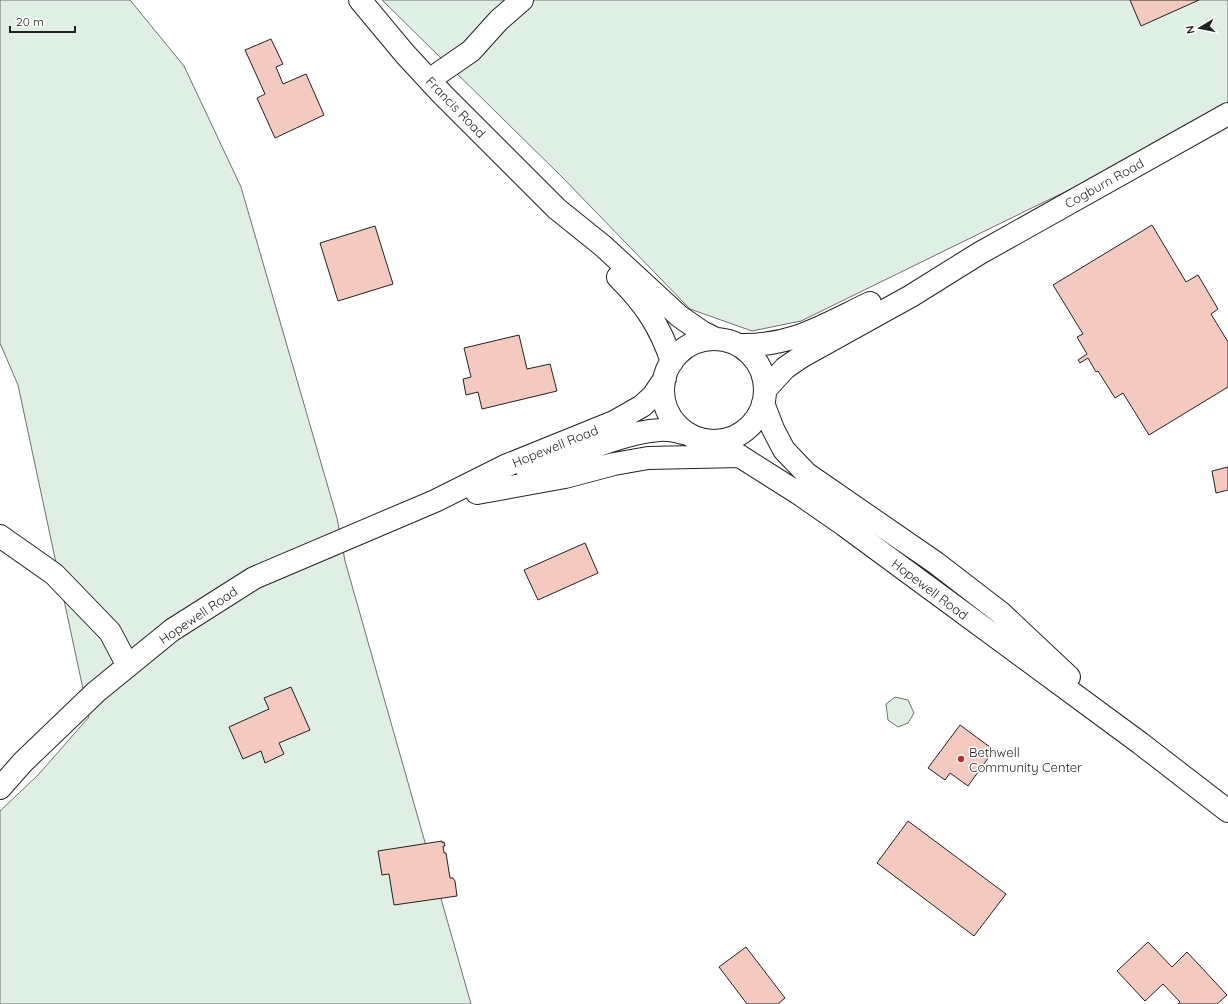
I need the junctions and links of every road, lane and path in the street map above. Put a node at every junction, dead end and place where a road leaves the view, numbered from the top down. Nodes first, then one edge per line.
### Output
1 (360, 0) edge
2 (522, 0) edge
3 (429, 80) junction
4 (1228, 114) edge
5 (557, 209) junction
6 (980, 253) junction
7 (716, 339) junction
8 (738, 345) junction
9 (668, 370) junction
10 (764, 397) junction
11 (687, 434) junction
12 (716, 441) junction
13 (740, 456) junction
14 (477, 493) junction
15 (435, 501) junction
16 (0, 536) edge
17 (128, 666) junction
18 (1140, 743) junction
19 (0, 788) edge
20 (1228, 811) edge

1 - 3 street, Francis Road
2 - 3 street
3 - 5 street, Francis Road
4 - 6 street, Cogburn Road
5 - 7 street, Francis Road
5 - 9 street, Francis Road
6 - 8 street, Cogburn Road
6 - 10 street, Cogburn Road
7 - 8 street
7 - 9 street
8 - 10 street
9 - 11 street
9 - 15 street, Hopewell Road
10 - 12 street
10 - 18 street, Hopewell Road
11 - 12 street
11 - 14 street, Hopewell Road
12 - 13 street, Hopewell Road
13 - 14 street
13 - 18 street, Hopewell Road
14 - 15 street, Hopewell Road
15 - 17 street, Hopewell Road
16 - 17 street
17 - 19 street, Hopewell Road
18 - 20 street, Hopewell Road

